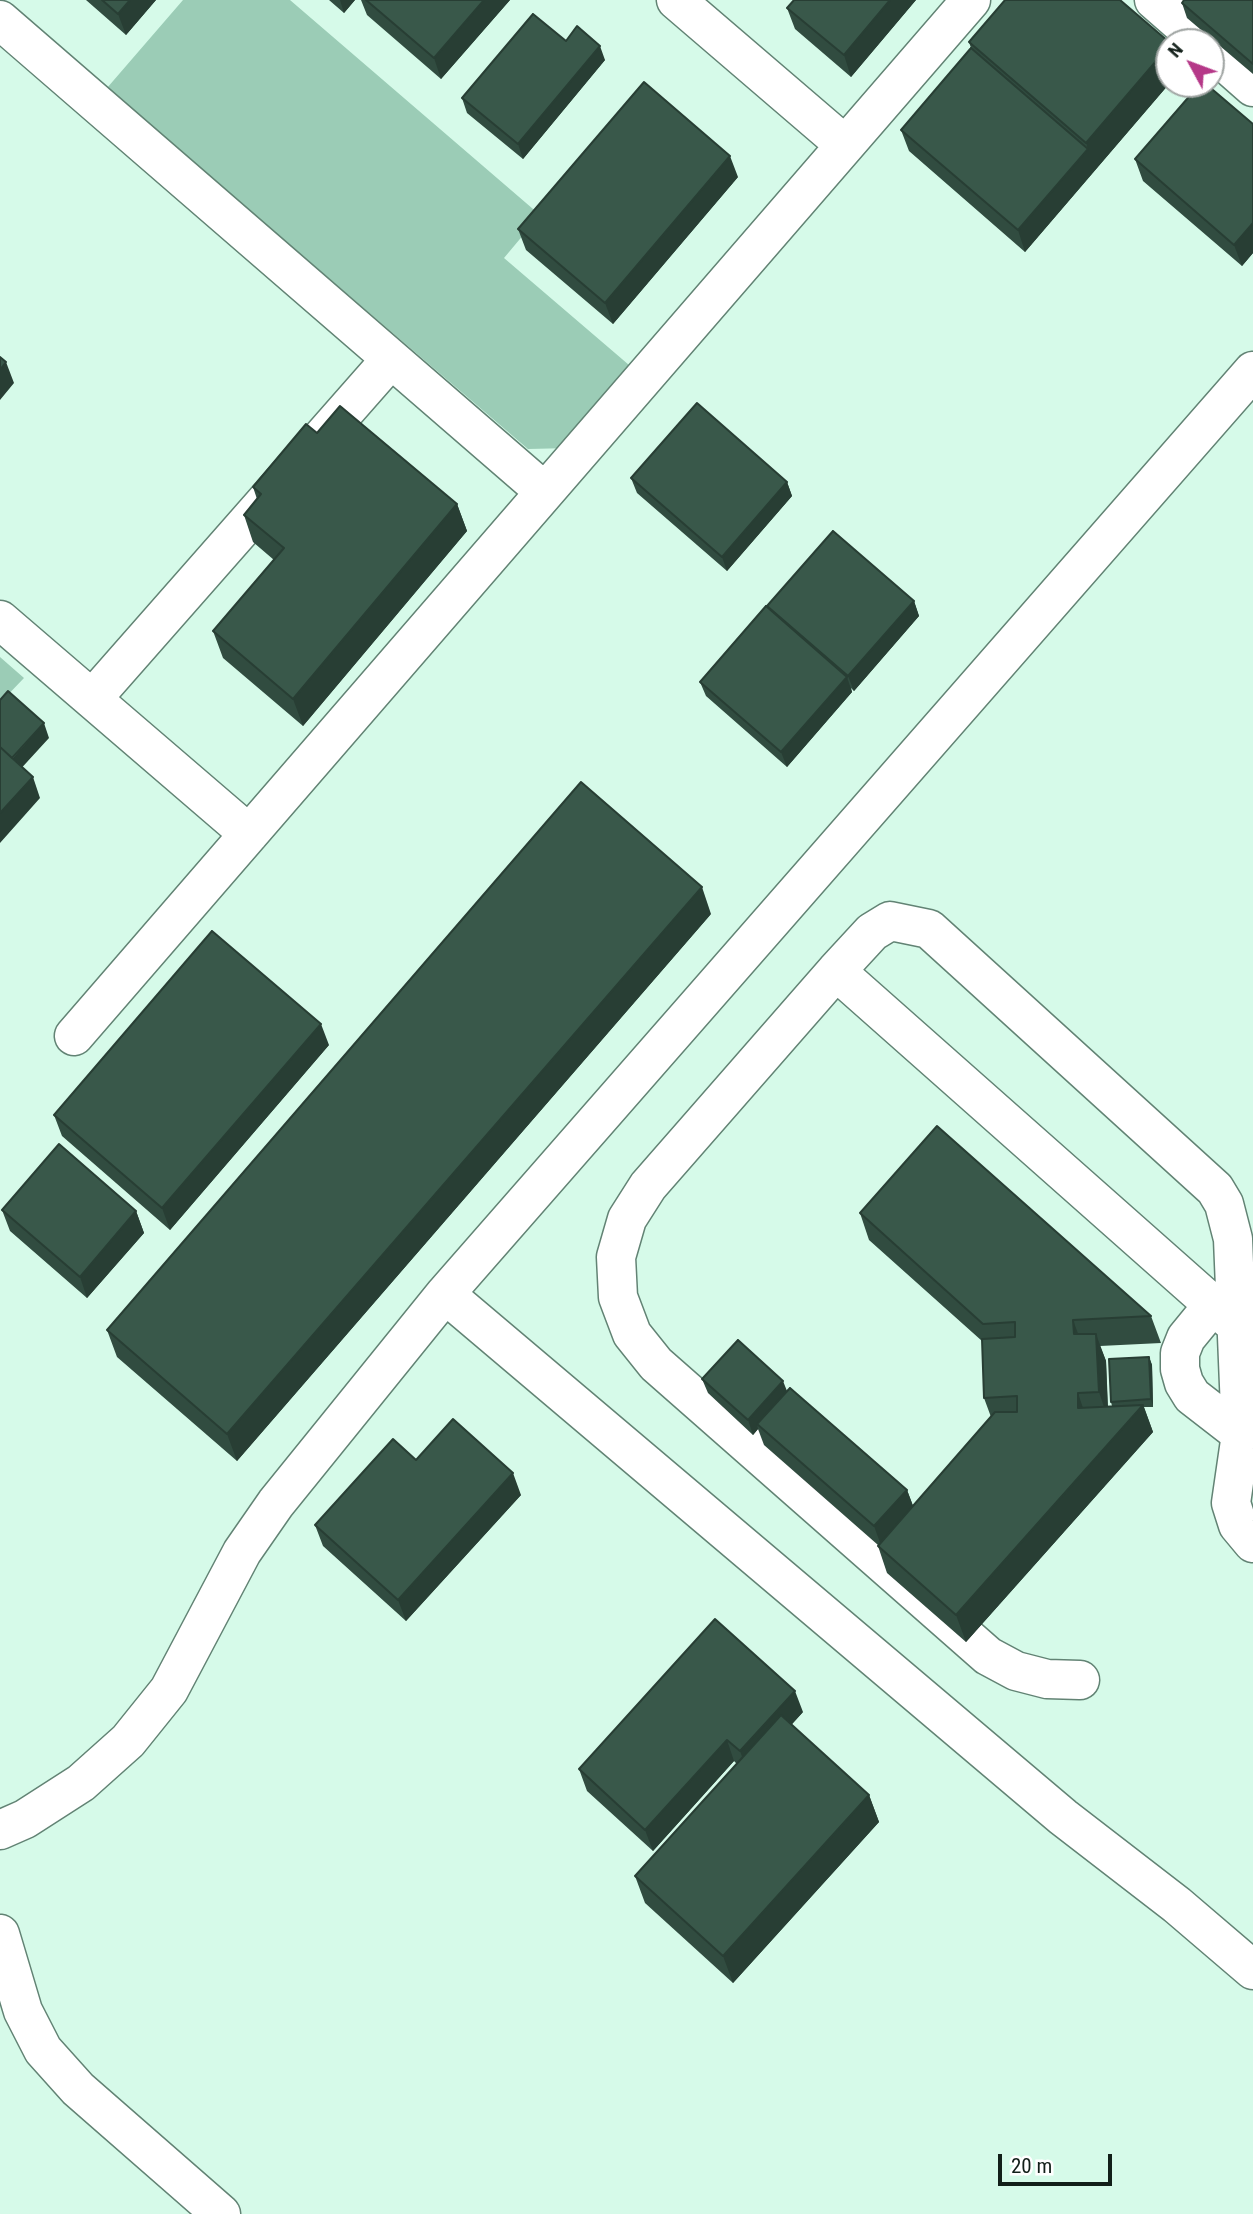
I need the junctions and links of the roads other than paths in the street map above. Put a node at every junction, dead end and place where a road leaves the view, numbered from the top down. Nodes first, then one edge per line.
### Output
1 (676, 0) edge
2 (971, 0) edge
3 (1154, 0) edge
4 (0, 20) edge
5 (1186, 28) edge
6 (1225, 62) edge
7 (1253, 87) edge
8 (845, 145) junction
9 (391, 359) junction
10 (1253, 371) edge
11 (545, 492) junction
12 (0, 620) edge
13 (92, 699) junction
14 (249, 834) junction
15 (836, 971) junction
16 (74, 1037) dead end
17 (445, 1294) junction
18 (1225, 1316) junction
19 (1241, 1433) junction
20 (1253, 1543) edge
21 (1080, 1681) dead end
22 (0, 1830) edge
23 (0, 1934) edge
24 (1253, 1970) edge
25 (221, 2214) edge

1 - 8 street
2 - 8 street
3 - 5 street
4 - 9 street
6 - 7 street
8 - 11 street
9 - 11 street
9 - 13 street
10 - 17 street
11 - 14 street
12 - 13 street
13 - 14 street
14 - 16 street
15 - 18 street
15 - 18 street
15 - 21 street
17 - 22 street
17 - 24 street
18 - 19 street
18 - 19 street
19 - 20 street
23 - 25 street

